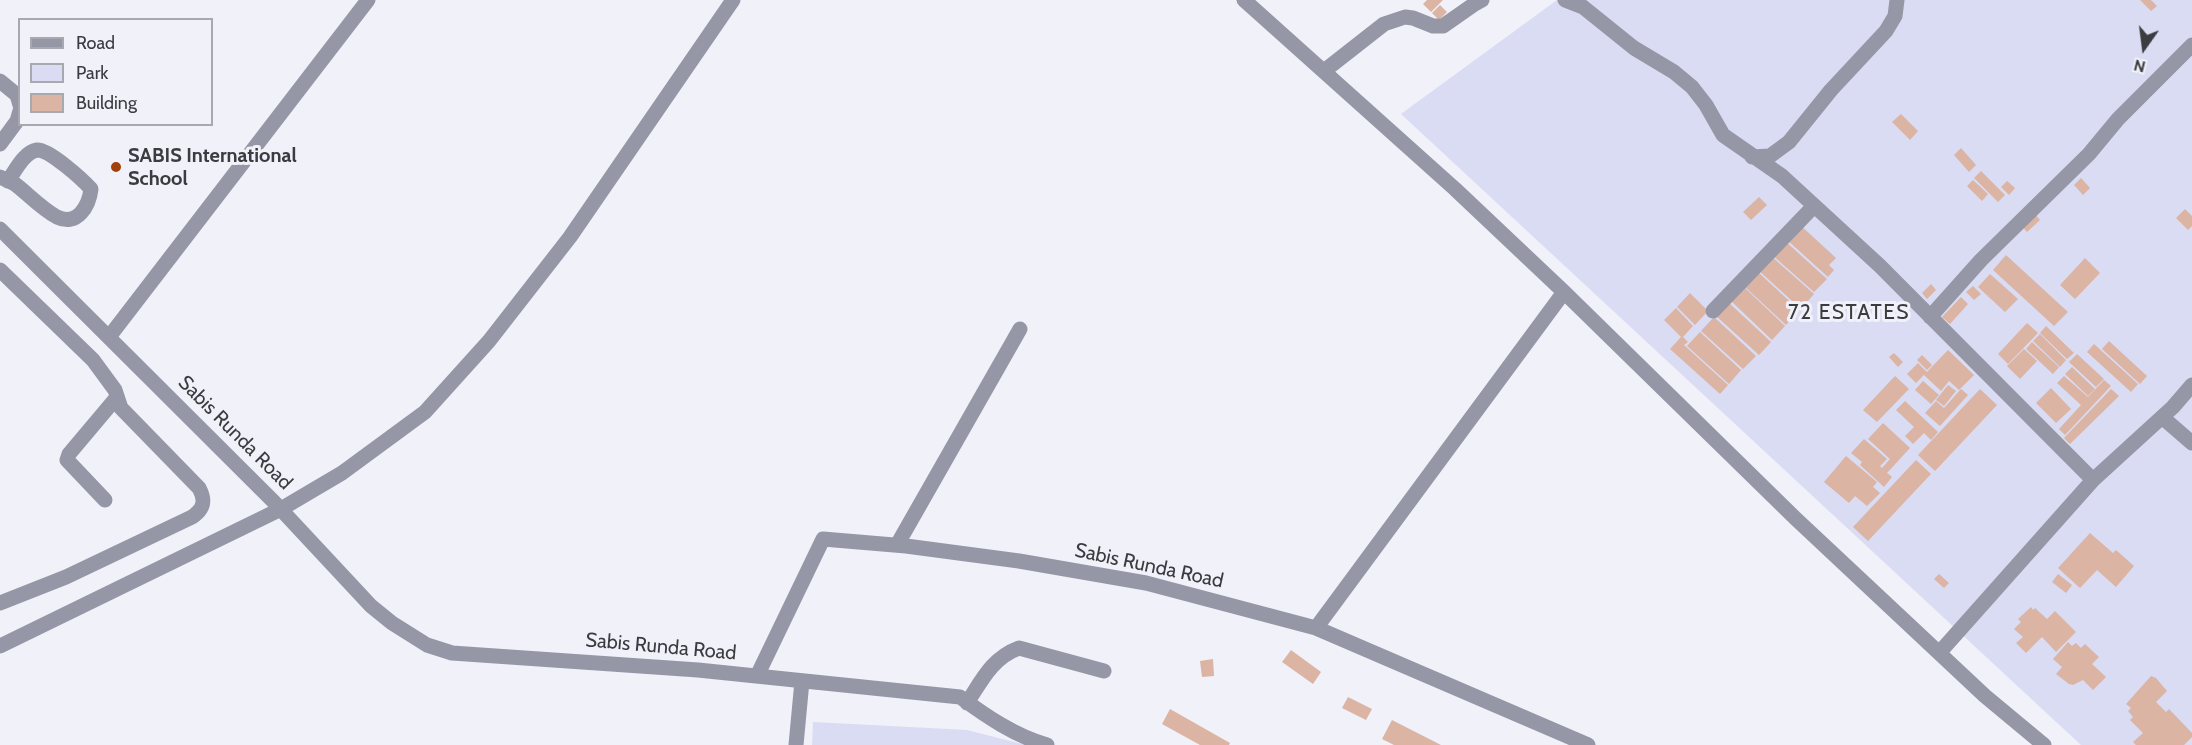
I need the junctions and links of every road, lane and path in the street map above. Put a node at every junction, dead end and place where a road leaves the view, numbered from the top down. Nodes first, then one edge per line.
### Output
1 (368, 0) edge
2 (733, 0) edge
3 (1244, 0) edge
4 (1482, 0) edge
5 (1565, 0) edge
6 (1897, 0) edge
7 (2192, 45) edge
8 (1324, 71) junction
9 (0, 81) edge
10 (18, 98) edge
11 (18, 118) edge
12 (1789, 142) junction
13 (0, 144) edge
14 (1752, 157) junction
15 (1782, 176) junction
16 (4, 179) edge
17 (1813, 207) junction
18 (0, 229) edge
19 (0, 270) edge
20 (1564, 292) junction
21 (1713, 311) dead end
22 (1930, 317) junction
23 (1020, 328) dead end
24 (110, 337) junction
25 (2192, 385) edge
26 (117, 397) junction
27 (2162, 417) junction
28 (2192, 443) edge
29 (2093, 480) junction
30 (105, 500) dead end
31 (281, 509) junction
32 (897, 545) junction
33 (0, 603) edge
34 (1316, 628) junction
35 (0, 646) edge
36 (1940, 652) junction
37 (1104, 671) dead end
38 (757, 676) junction
39 (802, 681) junction
40 (968, 703) junction
41 (796, 745) edge
42 (1047, 745) edge
43 (1588, 745) edge
44 (2044, 745) edge

1 - 24 street
2 - 31 street
3 - 8 street
4 - 8 street
5 - 14 street
6 - 12 street
7 - 22 street
8 - 20 street
9 - 10 street
11 - 13 street
12 - 14 street
12 - 15 street
14 - 15 street
15 - 17 street
16 - 16 street
17 - 21 street
17 - 22 street
18 - 24 street, Sabis Runda Road
19 - 26 street
20 - 34 street
20 - 36 street
22 - 29 street
23 - 32 street
24 - 31 street, Sabis Runda Road
25 - 27 street
26 - 30 street
26 - 33 street
27 - 28 street
27 - 29 street
29 - 36 street
31 - 35 street
31 - 38 street, Sabis Runda Road
32 - 34 street, Sabis Runda Road
32 - 38 street, Sabis Runda Road
34 - 43 street, Sabis Runda Road
36 - 44 street
37 - 40 street
38 - 39 street
39 - 40 street
39 - 41 street
40 - 42 street

